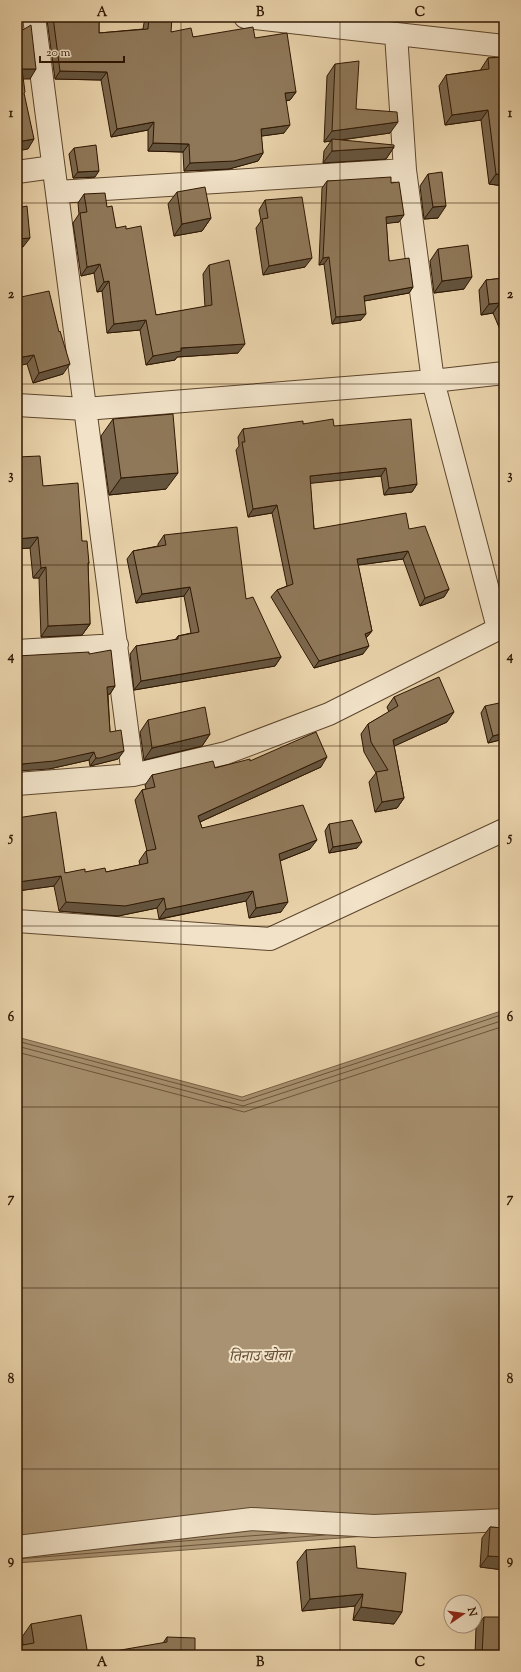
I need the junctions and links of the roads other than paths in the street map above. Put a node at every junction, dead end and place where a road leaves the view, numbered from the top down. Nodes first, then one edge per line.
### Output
1 (34, 17) edge
2 (245, 17) edge
3 (396, 34) junction
4 (504, 46) edge
5 (53, 167) junction
6 (405, 170) junction
7 (17, 172) edge
8 (57, 192) junction
9 (504, 373) edge
10 (433, 381) junction
11 (17, 405) edge
12 (85, 409) junction
13 (501, 627) edge
14 (116, 645) junction
15 (17, 651) edge
16 (133, 774) junction
17 (17, 784) edge
18 (504, 830) edge
19 (17, 921) edge
20 (504, 1520) edge
21 (17, 1547) edge

1 - 5 street
2 - 3 street
3 - 4 street
3 - 6 street
5 - 7 street
5 - 8 street
6 - 8 street
6 - 10 street
8 - 12 street
9 - 10 street
10 - 12 street
10 - 13 street
11 - 12 street
12 - 14 street
13 - 16 street
14 - 15 street
14 - 16 street
16 - 17 street
18 - 19 street
20 - 21 street

